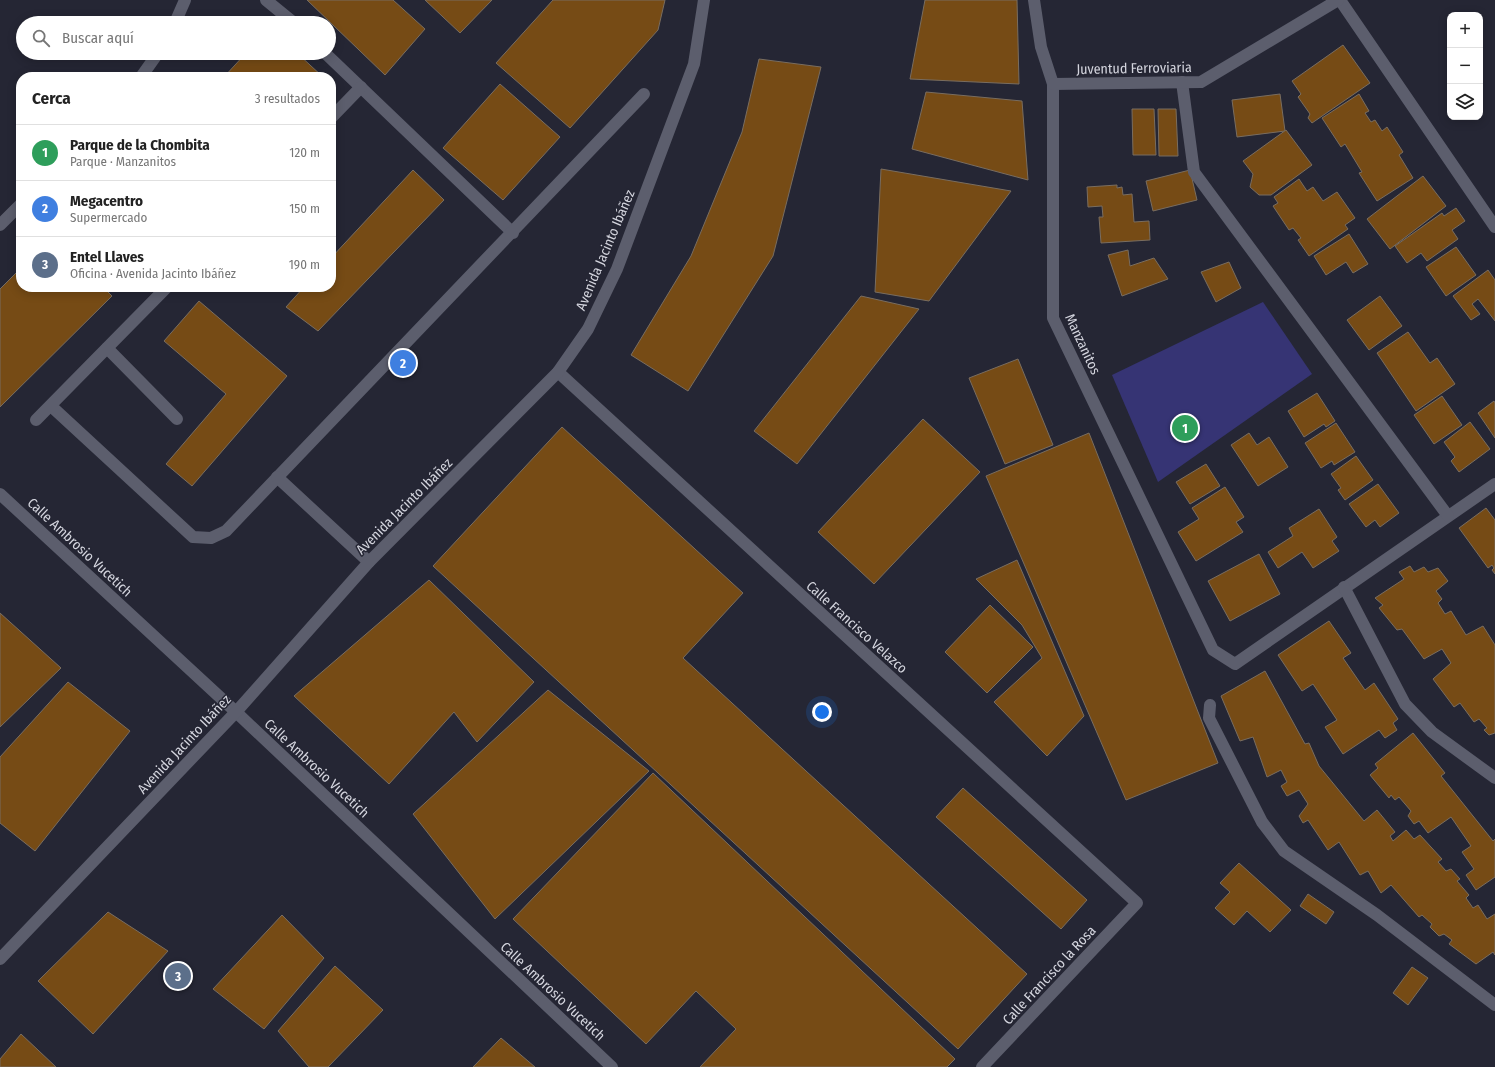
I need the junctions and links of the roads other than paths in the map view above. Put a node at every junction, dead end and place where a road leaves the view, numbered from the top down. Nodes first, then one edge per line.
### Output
1 (185, 0) edge
2 (266, 0) edge
3 (704, 0) edge
4 (1034, 0) edge
5 (1339, 0) edge
6 (178, 16) edge
7 (285, 16) edge
8 (153, 60) edge
9 (333, 60) edge
10 (145, 72) edge
11 (1182, 82) junction
12 (1053, 84) junction
13 (361, 87) junction
14 (644, 94) dead end
15 (336, 113) edge
16 (16, 209) edge
17 (0, 225) edge
18 (1495, 227) edge
19 (514, 233) junction
20 (162, 292) edge
21 (107, 348) junction
22 (558, 372) junction
23 (52, 406) junction
24 (177, 419) dead end
25 (36, 420) dead end
26 (277, 477) junction
27 (1494, 487) edge
28 (0, 494) edge
29 (1448, 516) junction
30 (369, 562) junction
31 (1344, 587) junction
32 (1210, 705) dead end
33 (236, 712) junction
34 (1495, 778) edge
35 (1137, 903) joint
36 (0, 959) edge
37 (1495, 1005) edge
38 (612, 1067) edge
39 (982, 1067) edge

1 - 6 street
2 - 7 street
3 - 22 street, Avenida Jacinto Ibáñez
4 - 12 street, Manzanitos
5 - 11 street, Juventud Ferroviaria
5 - 18 street
8 - 10 street
9 - 13 street
11 - 12 street, Juventud Ferroviaria
11 - 29 street
12 - 31 street, Manzanitos
13 - 15 street
13 - 19 street
14 - 19 street
16 - 17 street
19 - 26 street
20 - 21 street
21 - 23 street
21 - 24 street
22 - 30 street, Avenida Jacinto Ibáñez
22 - 35 street, Calle Francisco Velazco
23 - 25 street
23 - 26 street
26 - 30 street
27 - 29 street
28 - 33 street, Calle Ambrosio Vucetich
29 - 31 street
30 - 33 street, Avenida Jacinto Ibáñez
31 - 34 street
32 - 37 street
33 - 36 street, Avenida Jacinto Ibáñez
33 - 38 street, Calle Ambrosio Vucetich
35 - 39 street, Calle Francisco la Rosa

